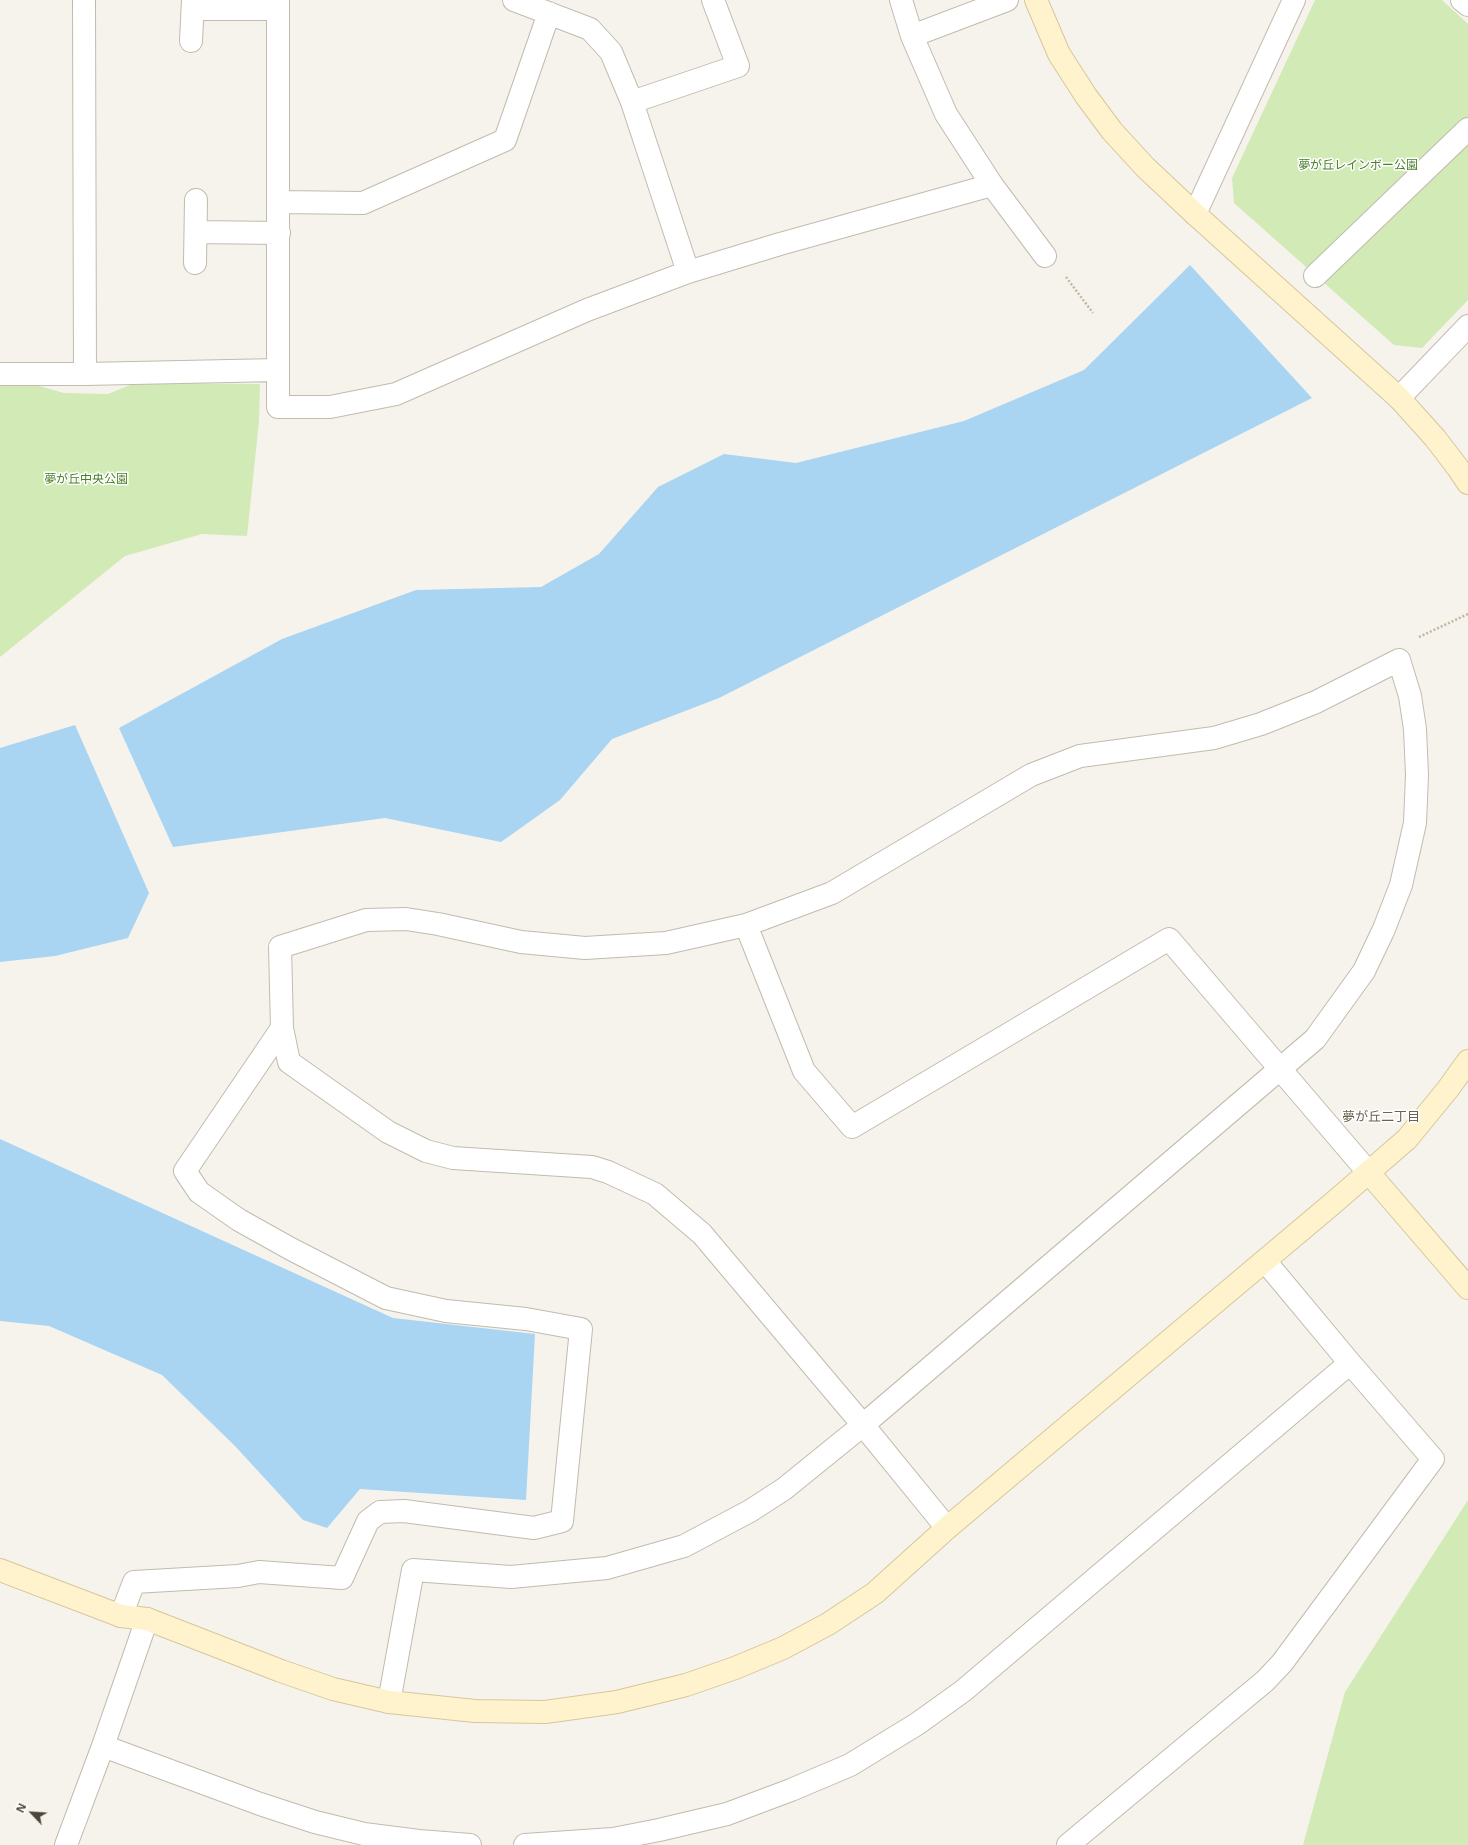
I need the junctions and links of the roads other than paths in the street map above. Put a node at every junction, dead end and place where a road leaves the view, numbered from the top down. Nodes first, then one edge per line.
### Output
1 (84, 0) edge
2 (514, 0) edge
3 (713, 0) edge
4 (901, 0) edge
5 (1007, 0) edge
6 (1036, 0) edge
7 (1294, 0) edge
8 (1462, 0) edge
9 (193, 5) edge
10 (278, 5) edge
11 (1468, 5) edge
12 (549, 13) junction
13 (912, 36) junction
14 (191, 41) dead end
15 (632, 102) junction
16 (1468, 129) edge
17 (992, 186) junction
18 (196, 200) dead end
19 (279, 202) junction
20 (1195, 214) junction
21 (196, 232) junction
22 (279, 233) junction
23 (1045, 256) road end
24 (196, 263) dead end
25 (688, 272) junction
26 (1315, 276) dead end
27 (1468, 326) edge
28 (278, 370) junction
29 (0, 374) edge
30 (85, 374) junction
31 (1399, 398) junction
32 (1468, 482) edge
33 (746, 925) junction
34 (282, 1028) junction
35 (1468, 1061) edge
36 (1281, 1069) junction
37 (1369, 1173) junction
38 (1265, 1261) junction
39 (1468, 1288) edge
40 (1350, 1363) junction
41 (863, 1425) junction
42 (947, 1528) junction
43 (0, 1570) edge
44 (121, 1616) junction
45 (147, 1619) junction
46 (389, 1702) junction
47 (103, 1746) junction
48 (66, 1845) edge
49 (470, 1845) edge
50 (525, 1845) edge
51 (1068, 1845) edge

1 - 30 street
2 - 12 street
3 - 15 street
4 - 13 street
5 - 13 street
6 - 20 street
7 - 20 street
8 - 11 street
9 - 10 street
9 - 14 street
10 - 19 street
12 - 15 street
12 - 19 street
13 - 17 street
15 - 25 street
16 - 26 street
17 - 23 street
17 - 25 street
18 - 21 street
19 - 22 street
20 - 31 street
21 - 22 street
21 - 24 street
22 - 28 street
25 - 28 street
27 - 31 street
28 - 30 street
29 - 30 street
31 - 32 street
33 - 34 street
33 - 36 street
33 - 36 street
34 - 41 street
34 - 44 street
35 - 37 street
36 - 37 street
36 - 41 street
37 - 38 street
37 - 39 street
38 - 40 street
38 - 42 street
40 - 50 street
40 - 51 street
41 - 42 street
41 - 46 street
42 - 46 street
43 - 44 street
44 - 45 street
45 - 46 street
45 - 47 street
47 - 48 street
47 - 49 street

